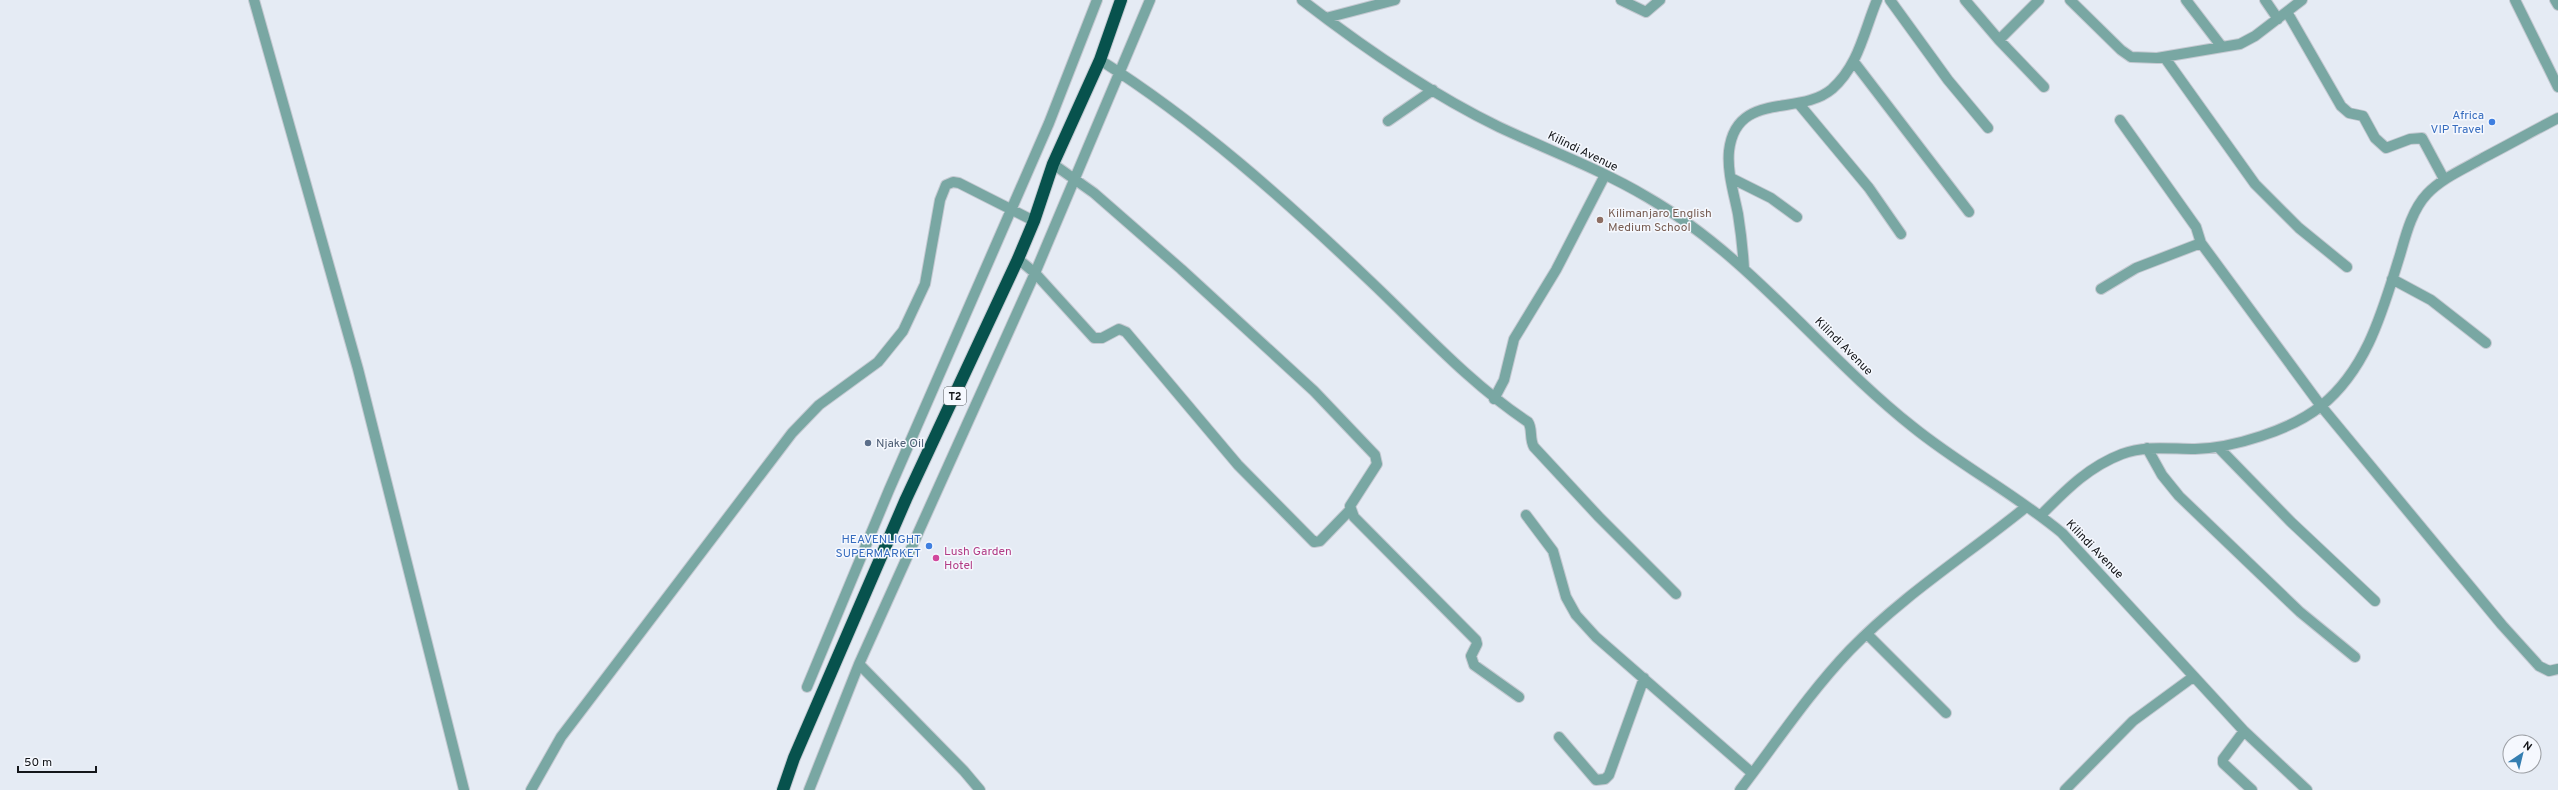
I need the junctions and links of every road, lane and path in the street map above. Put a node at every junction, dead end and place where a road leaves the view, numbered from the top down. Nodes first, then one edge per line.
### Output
1 (254, 0) edge
2 (1097, 0) edge
3 (1121, 0) edge
4 (1150, 0) edge
5 (1302, 0) edge
6 (1395, 0) edge
7 (1621, 0) edge
8 (1660, 0) edge
9 (1877, 0) edge
10 (1890, 0) edge
11 (1965, 0) edge
12 (2039, 0) edge
13 (2070, 0) edge
14 (2186, 0) edge
15 (2265, 0) edge
16 (2302, 0) edge
17 (2515, 0) edge
18 (2555, 0) edge
19 (2558, 5) edge
20 (2287, 12) junction
21 (1326, 18) junction
22 (2278, 19) junction
23 (1999, 40) junction
24 (2222, 47) junction
25 (2164, 58) junction
26 (1100, 60) junction
27 (1854, 62) junction
28 (1120, 73) junction
29 (2044, 87) dead end
30 (2558, 87) edge
31 (1433, 90) junction
32 (1799, 104) junction
33 (2558, 118) edge
34 (2120, 120) dead end
35 (1388, 121) dead end
36 (1988, 128) dead end
37 (1053, 164) junction
38 (1605, 175) junction
39 (1731, 178) junction
40 (1075, 179) junction
41 (2444, 179) junction
42 (1010, 210) junction
43 (1969, 212) dead end
44 (1797, 217) dead end
45 (1034, 221) junction
46 (1901, 234) dead end
47 (2201, 243) junction
48 (1018, 259) junction
49 (2347, 267) dead end
50 (1744, 269) junction
51 (1035, 273) junction
52 (2392, 279) junction
53 (2101, 290) dead end
54 (2486, 343) dead end
55 (1494, 400) junction
56 (2321, 406) junction
57 (2218, 447) junction
58 (2147, 448) junction
59 (2026, 508) junction
60 (1350, 510) junction
61 (2041, 515) junction
62 (1526, 516) dead end
63 (1676, 594) dead end
64 (2375, 601) dead end
65 (1867, 634) junction
66 (2355, 657) dead end
67 (859, 664) junction
68 (2558, 668) edge
69 (2193, 676) junction
70 (1644, 678) junction
71 (807, 687) dead end
72 (1519, 697) dead end
73 (1946, 713) dead end
74 (2244, 731) junction
75 (1559, 737) dead end
76 (1752, 773) junction
77 (1745, 788) edge
78 (464, 790) edge
79 (531, 790) edge
80 (783, 790) edge
81 (809, 790) edge
82 (980, 790) edge
83 (2065, 790) edge
84 (2252, 790) edge
85 (2307, 790) edge

1 - 78 street
2 - 42 street
3 - 26 highway, T2
4 - 28 street
5 - 21 street, Kilindi Avenue
6 - 21 street
7 - 8 street
9 - 27 street
10 - 36 street
11 - 23 street
12 - 23 street
13 - 25 street
14 - 24 street
15 - 22 street
16 - 20 street
17 - 30 street
18 - 19 street
20 - 22 street
20 - 41 street
21 - 31 street, Kilindi Avenue
22 - 24 street
23 - 29 street
24 - 25 street
25 - 49 street
26 - 28 street
26 - 37 highway, T2
27 - 32 street
27 - 43 street
28 - 40 street
28 - 55 street
31 - 35 street
31 - 38 street, Kilindi Avenue
32 - 39 street
32 - 46 street
33 - 41 street
34 - 47 street
37 - 40 street
37 - 45 highway, T2
38 - 50 street, Kilindi Avenue
38 - 55 street
39 - 44 street
39 - 50 street
40 - 51 street
40 - 60 street
41 - 52 street
42 - 45 street
42 - 71 street
42 - 79 street
45 - 48 highway, T2
47 - 53 street
47 - 56 street
48 - 51 street
48 - 80 highway, T2
50 - 59 street, Kilindi Avenue
51 - 60 street
51 - 67 street
52 - 54 street
52 - 56 street
55 - 63 street
56 - 57 street
56 - 68 street
57 - 58 street
57 - 64 street
58 - 61 street
58 - 66 street
59 - 61 street, Kilindi Avenue
59 - 65 street
60 - 72 street
61 - 69 street, Kilindi Avenue
62 - 70 street
65 - 73 street
65 - 76 street
67 - 81 street
67 - 82 street
69 - 74 street, Kilindi Avenue
69 - 83 street
70 - 75 street
70 - 76 street
74 - 84 street
74 - 85 street, Kilindi Avenue
76 - 77 street

